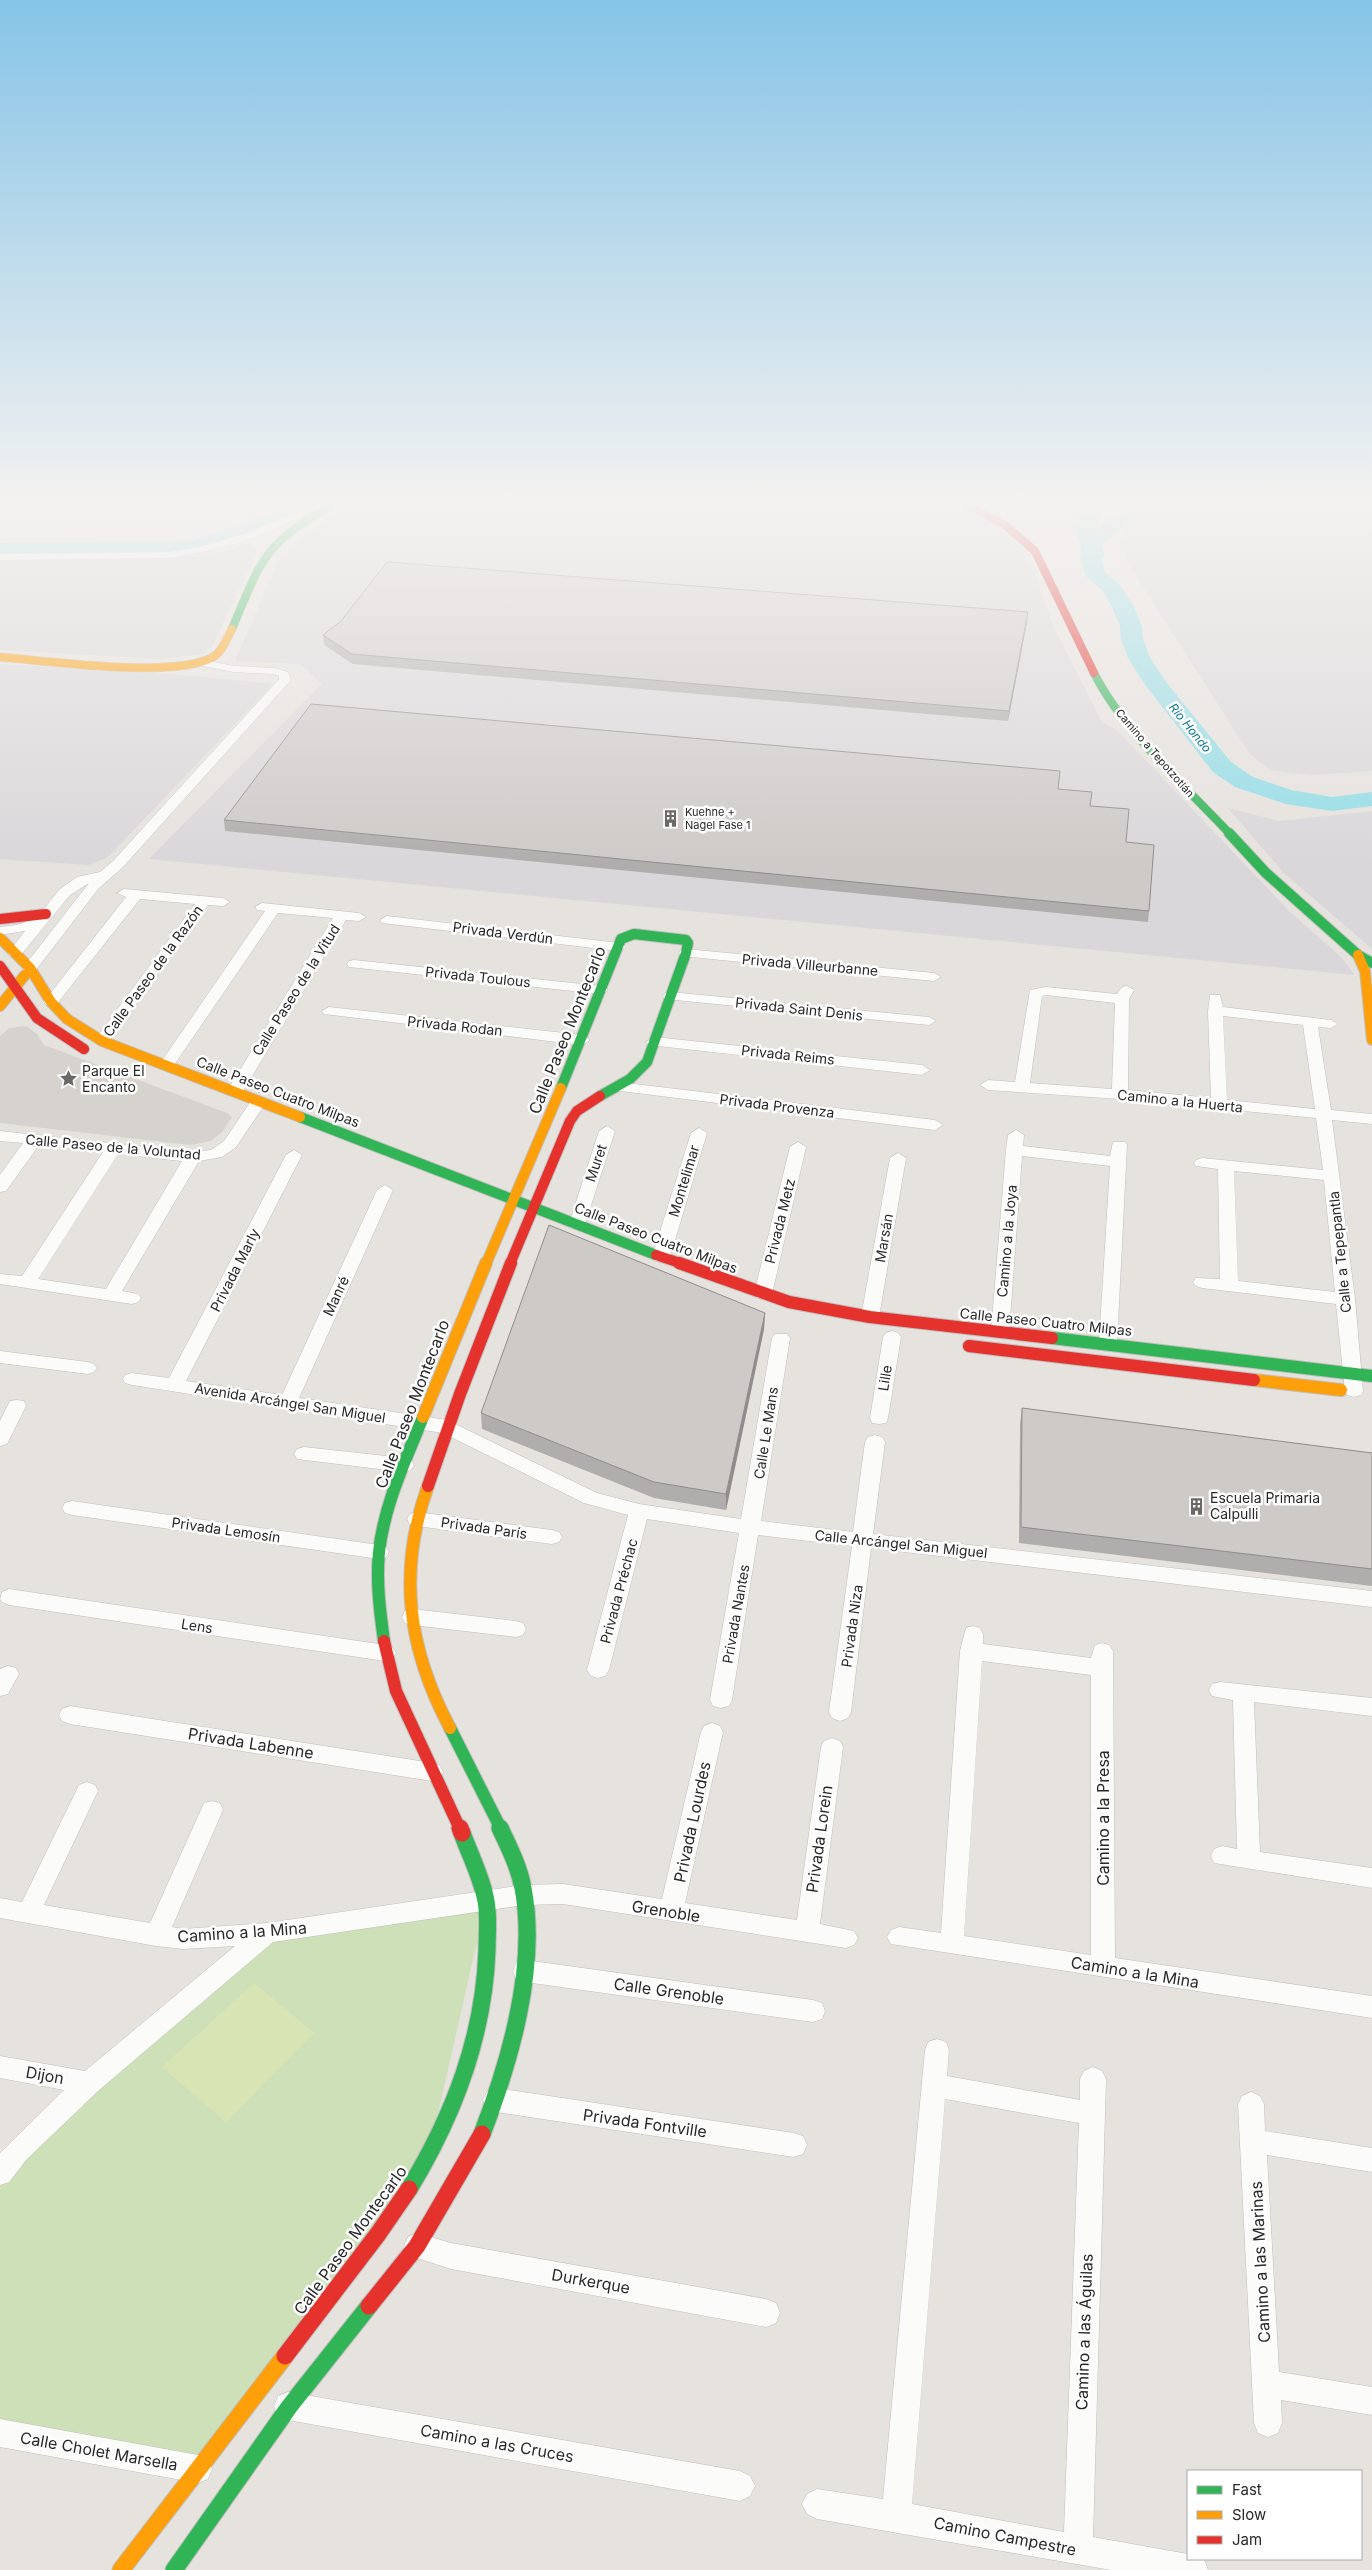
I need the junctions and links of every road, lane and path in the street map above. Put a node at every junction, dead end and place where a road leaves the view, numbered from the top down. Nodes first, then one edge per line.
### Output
1 (232, 626) edge
2 (1071, 626) edge
3 (0, 657) edge
4 (203, 663) junction
5 (103, 876) junction
6 (204, 901) junction
7 (223, 902) dead end
8 (342, 915) junction
9 (359, 917) dead end
10 (43, 918) junction
11 (0, 919) edge
12 (387, 920) dead end
13 (0, 931) edge
14 (0, 938) edge
15 (619, 947) junction
16 (15, 953) junction
17 (686, 954) junction
18 (354, 964) dead end
19 (30, 968) junction
20 (1370, 969) edge
21 (1, 970) edge
22 (934, 977) dead end
23 (16, 986) junction
24 (602, 990) junction
25 (670, 996) junction
26 (51, 1002) junction
27 (0, 1006) edge
28 (329, 1011) dead end
29 (37, 1018) junction
30 (20, 1019) dead end
31 (929, 1021) dead end
32 (1310, 1021) junction
33 (1331, 1024) dead end
34 (582, 1040) junction
35 (1372, 1040) edge
36 (654, 1042) junction
37 (98, 1048) junction
38 (167, 1065) junction
39 (922, 1070) dead end
40 (988, 1085) dead end
41 (1022, 1086) junction
42 (618, 1087) junction
43 (235, 1091) junction
44 (1120, 1094) junction
45 (1219, 1105) junction
46 (252, 1111) junction
47 (1323, 1113) junction
48 (1372, 1119) edge
49 (935, 1125) dead end
50 (607, 1131) dead end
51 (699, 1133) dead end
52 (0, 1136) edge
53 (34, 1140) junction
54 (798, 1147) dead end
55 (112, 1150) junction
56 (294, 1155) dead end
57 (192, 1157) junction
58 (898, 1158) dead end
59 (1202, 1163) dead end
60 (1226, 1166) junction
61 (1332, 1176) junction
62 (0, 1188) edge
63 (385, 1190) dead end
64 (514, 1199) junction
65 (534, 1207) junction
66 (502, 1212) junction
67 (532, 1224) junction
68 (577, 1224) junction
69 (661, 1257) junction
70 (1, 1279) edge
71 (1202, 1282) dead end
72 (26, 1283) junction
73 (1229, 1286) junction
74 (763, 1294) junction
75 (111, 1295) junction
76 (132, 1298) dead end
77 (1346, 1299) junction
78 (870, 1317) junction
79 (1000, 1332) junction
80 (956, 1336) junction
81 (892, 1337) dead end
82 (781, 1338) dead end
83 (1108, 1344) junction
84 (0, 1357) edge
85 (88, 1368) dead end
86 (1353, 1374) junction
87 (1372, 1376) edge
88 (132, 1379) dead end
89 (175, 1384) junction
90 (1358, 1392) joint
91 (288, 1402) junction
92 (17, 1406) dead end
93 (879, 1418) dead end
94 (420, 1423) junction
95 (447, 1427) junction
96 (0, 1439) edge
97 (875, 1442) dead end
98 (304, 1454) dead end
99 (404, 1465) junction
100 (72, 1508) dead end
101 (639, 1511) junction
102 (417, 1519) junction
103 (750, 1527) junction
104 (552, 1537) dead end
105 (864, 1540) junction
106 (379, 1552) junction
107 (10, 1597) dead end
108 (1372, 1598) edge
109 (412, 1617) junction
110 (516, 1629) dead end
111 (385, 1653) junction
112 (598, 1670) dead end
113 (1220, 1690) dead end
114 (1243, 1692) junction
115 (720, 1700) dead end
116 (1372, 1707) edge
117 (840, 1712) dead end
118 (70, 1715) dead end
119 (712, 1732) dead end
120 (832, 1747) dead end
121 (432, 1772) junction
122 (87, 1790) dead end
123 (212, 1810) dead end
124 (1222, 1856) dead end
125 (1249, 1860) junction
126 (1372, 1878) edge
127 (524, 1895) junction
128 (486, 1902) junction
129 (0, 1908) edge
130 (671, 1912) junction
131 (28, 1913) junction
132 (807, 1931) junction
133 (267, 1933) junction
134 (156, 1936) junction
135 (899, 1937) dead end
136 (846, 1938) dead end
137 (952, 1944) junction
138 (1103, 1967) junction
139 (525, 1971) junction
140 (1372, 2007) edge
141 (813, 2011) dead end
142 (937, 2050) dead end
143 (0, 2068) edge
144 (1093, 2079) dead end
145 (89, 2083) junction
146 (934, 2086) junction
147 (496, 2100) junction
148 (1251, 2104) dead end
149 (1092, 2114) junction
150 (1254, 2141) junction
151 (794, 2144) dead end
152 (1372, 2160) edge
153 (0, 2173) edge
154 (417, 2246) junction
155 (766, 2313) dead end
156 (1266, 2384) junction
157 (256, 2392) junction
158 (1372, 2401) edge
159 (289, 2407) junction
160 (1268, 2423) dead end
161 (0, 2433) edge
162 (198, 2469) junction
163 (740, 2486) dead end
164 (818, 2504) dead end
165 (896, 2516) junction
166 (1078, 2550) junction
167 (121, 2570) edge
168 (174, 2570) edge
169 (1193, 2570) edge

1 - 4 street
2 - 20 street, Camino a Tepotzotlán
3 - 4 street
4 - 5 street
5 - 10 street
5 - 19 street
6 - 7 street, Calle Paseo de la Razón
6 - 26 street, Calle Paseo de la Razón
6 - 37 street, Calle Paseo de la Razón
8 - 9 street, Calle Paseo de la Vitud
8 - 38 street, Calle Paseo de la Vitud
8 - 43 street, Calle Paseo de la Vitud
10 - 11 street
10 - 13 street
10 - 16 street
12 - 15 street, Privada Verdún
14 - 16 street, Calle Paseo Cuatro Milpas
15 - 17 street, Calle Paseo Montecarlo
15 - 24 street, Calle Paseo Montecarlo
16 - 19 street, Calle Paseo Cuatro Milpas
16 - 21 street
17 - 22 street, Privada Villeurbanne
17 - 25 street
18 - 24 street, Privada Toulous
19 - 23 street
19 - 26 street, Calle Paseo Cuatro Milpas
20 - 35 street, Camino a Tepotzotlán
21 - 23 street, Calle Paseo Cuatro Milpas
23 - 27 street
23 - 29 street, Calle Paseo Cuatro Milpas
24 - 34 street, Calle Paseo Montecarlo
25 - 31 street, Privada Saint Denis
25 - 36 street
26 - 37 street, Calle Paseo Cuatro Milpas
28 - 34 street, Privada Rodan
29 - 30 street
29 - 37 street, Calle Paseo Cuatro Milpas
32 - 33 street
32 - 45 street
32 - 47 street, Calle a Tepepantla
34 - 64 street, Calle Paseo Montecarlo
36 - 39 street, Privada Reims
36 - 42 street
37 - 38 street, Calle Paseo Cuatro Milpas
38 - 43 street, Calle Paseo Cuatro Milpas
40 - 41 street, Camino a la Huerta
41 - 44 street, Camino a la Huerta
41 - 44 street
42 - 49 street, Privada Provenza
42 - 65 street
43 - 46 street, Calle Paseo Cuatro Milpas
44 - 45 street, Camino a la Huerta
45 - 47 street, Camino a la Huerta
46 - 57 street, Calle Paseo de la Voluntad
46 - 64 street, Calle Paseo Cuatro Milpas
47 - 48 street, Camino a la Huerta
47 - 61 street, Calle a Tepepantla
50 - 68 street, Muret
51 - 69 street, Montelimar
52 - 53 street, Calle Paseo de la Voluntad
53 - 55 street, Calle Paseo de la Voluntad
53 - 62 street
54 - 74 street, Privada Metz
55 - 57 street, Calle Paseo de la Voluntad
55 - 72 street
56 - 89 street, Privada Marly
57 - 75 street
58 - 78 street, Marsán
59 - 60 street
60 - 61 street
60 - 73 street
61 - 77 street, Calle a Tepepantla
63 - 91 street, Manré
64 - 65 street, Calle Paseo Cuatro Milpas
64 - 66 street, Calle Paseo Montecarlo
65 - 67 street
65 - 68 street, Calle Paseo Cuatro Milpas
66 - 67 street
66 - 94 street, Calle Paseo Montecarlo
67 - 95 street
68 - 69 street, Calle Paseo Cuatro Milpas
69 - 74 street, Calle Paseo Cuatro Milpas
70 - 72 street
71 - 73 street
72 - 75 street
73 - 77 street
74 - 78 street, Calle Paseo Cuatro Milpas
75 - 76 street
77 - 86 street, Calle a Tepepantla
78 - 80 street, Calle Paseo Cuatro Milpas
79 - 80 street, Calle Paseo Cuatro Milpas
79 - 83 street, Calle Paseo Cuatro Milpas
79 - 83 street, Camino a la Joya
80 - 90 street, Calle Paseo Cuatro Milpas
81 - 93 street, Lille
82 - 103 street, Calle Le Mans
83 - 86 street, Calle Paseo Cuatro Milpas
84 - 85 street
86 - 87 street, Calle Paseo Cuatro Milpas
86 - 90 street, Calle a Tepepantla
88 - 89 street, Avenida Arcángel San Miguel
89 - 91 street, Avenida Arcángel San Miguel
91 - 94 street, Avenida Arcángel San Miguel
92 - 96 street
94 - 95 street, Avenida Arcángel San Miguel
94 - 99 street, Calle Paseo Montecarlo
95 - 101 street, Calle Arcángel San Miguel
95 - 102 street
97 - 105 street, Privada Niza
98 - 99 street
99 - 106 street, Calle Paseo Montecarlo
100 - 106 street, Privada Lemosín
101 - 103 street, Calle Arcángel San Miguel
101 - 112 street, Privada Préchac
102 - 104 street, Privada París
102 - 109 street
103 - 105 street, Calle Arcángel San Miguel
103 - 115 street, Privada Nantes
105 - 108 street, Calle Arcángel San Miguel
105 - 117 street, Privada Niza
106 - 111 street, Calle Paseo Montecarlo
107 - 111 street, Lens
109 - 110 street
109 - 127 street
111 - 121 street, Calle Paseo Montecarlo
113 - 114 street
114 - 116 street
114 - 125 street
118 - 121 street, Privada Labenne
119 - 130 street, Privada Lourdes
120 - 132 street, Privada Lorein
121 - 128 street, Calle Paseo Montecarlo
122 - 131 street
123 - 134 street
124 - 125 street
125 - 126 street
127 - 128 street, Grenoble
127 - 130 street, Grenoble
127 - 139 street
128 - 133 street, Camino a la Mina
128 - 157 street, Calle Paseo Montecarlo
129 - 131 street, Camino a la Mina
130 - 132 street, Grenoble
131 - 134 street, Camino a la Mina
132 - 136 street, Grenoble
133 - 134 street, Camino a la Mina
133 - 145 street
135 - 137 street, Camino a la Mina
137 - 138 street, Camino a la Mina
137 - 138 street, Camino a la Presa
138 - 140 street, Camino a la Mina
139 - 141 street, Calle Grenoble
139 - 147 street
142 - 146 street
143 - 145 street, Dijon
144 - 149 street, Camino a las Águilas
145 - 153 street
146 - 149 street
146 - 165 street
147 - 151 street, Privada Fontville
147 - 154 street
148 - 150 street, Camino a las Marinas
149 - 166 street, Camino a las Águilas
150 - 152 street
150 - 156 street, Camino a las Marinas
154 - 155 street, Durkerque
154 - 159 street
156 - 158 street
156 - 160 street, Camino a las Marinas
157 - 159 street, Camino a las Cruces
157 - 162 street, Calle Paseo Montecarlo
159 - 163 street, Camino a las Cruces
159 - 168 street
161 - 162 street, Calle Cholet Marsella
162 - 167 street, Calle Paseo Montecarlo
164 - 165 street, Camino Campestre
165 - 166 street, Camino Campestre
166 - 169 street, Camino Campestre

